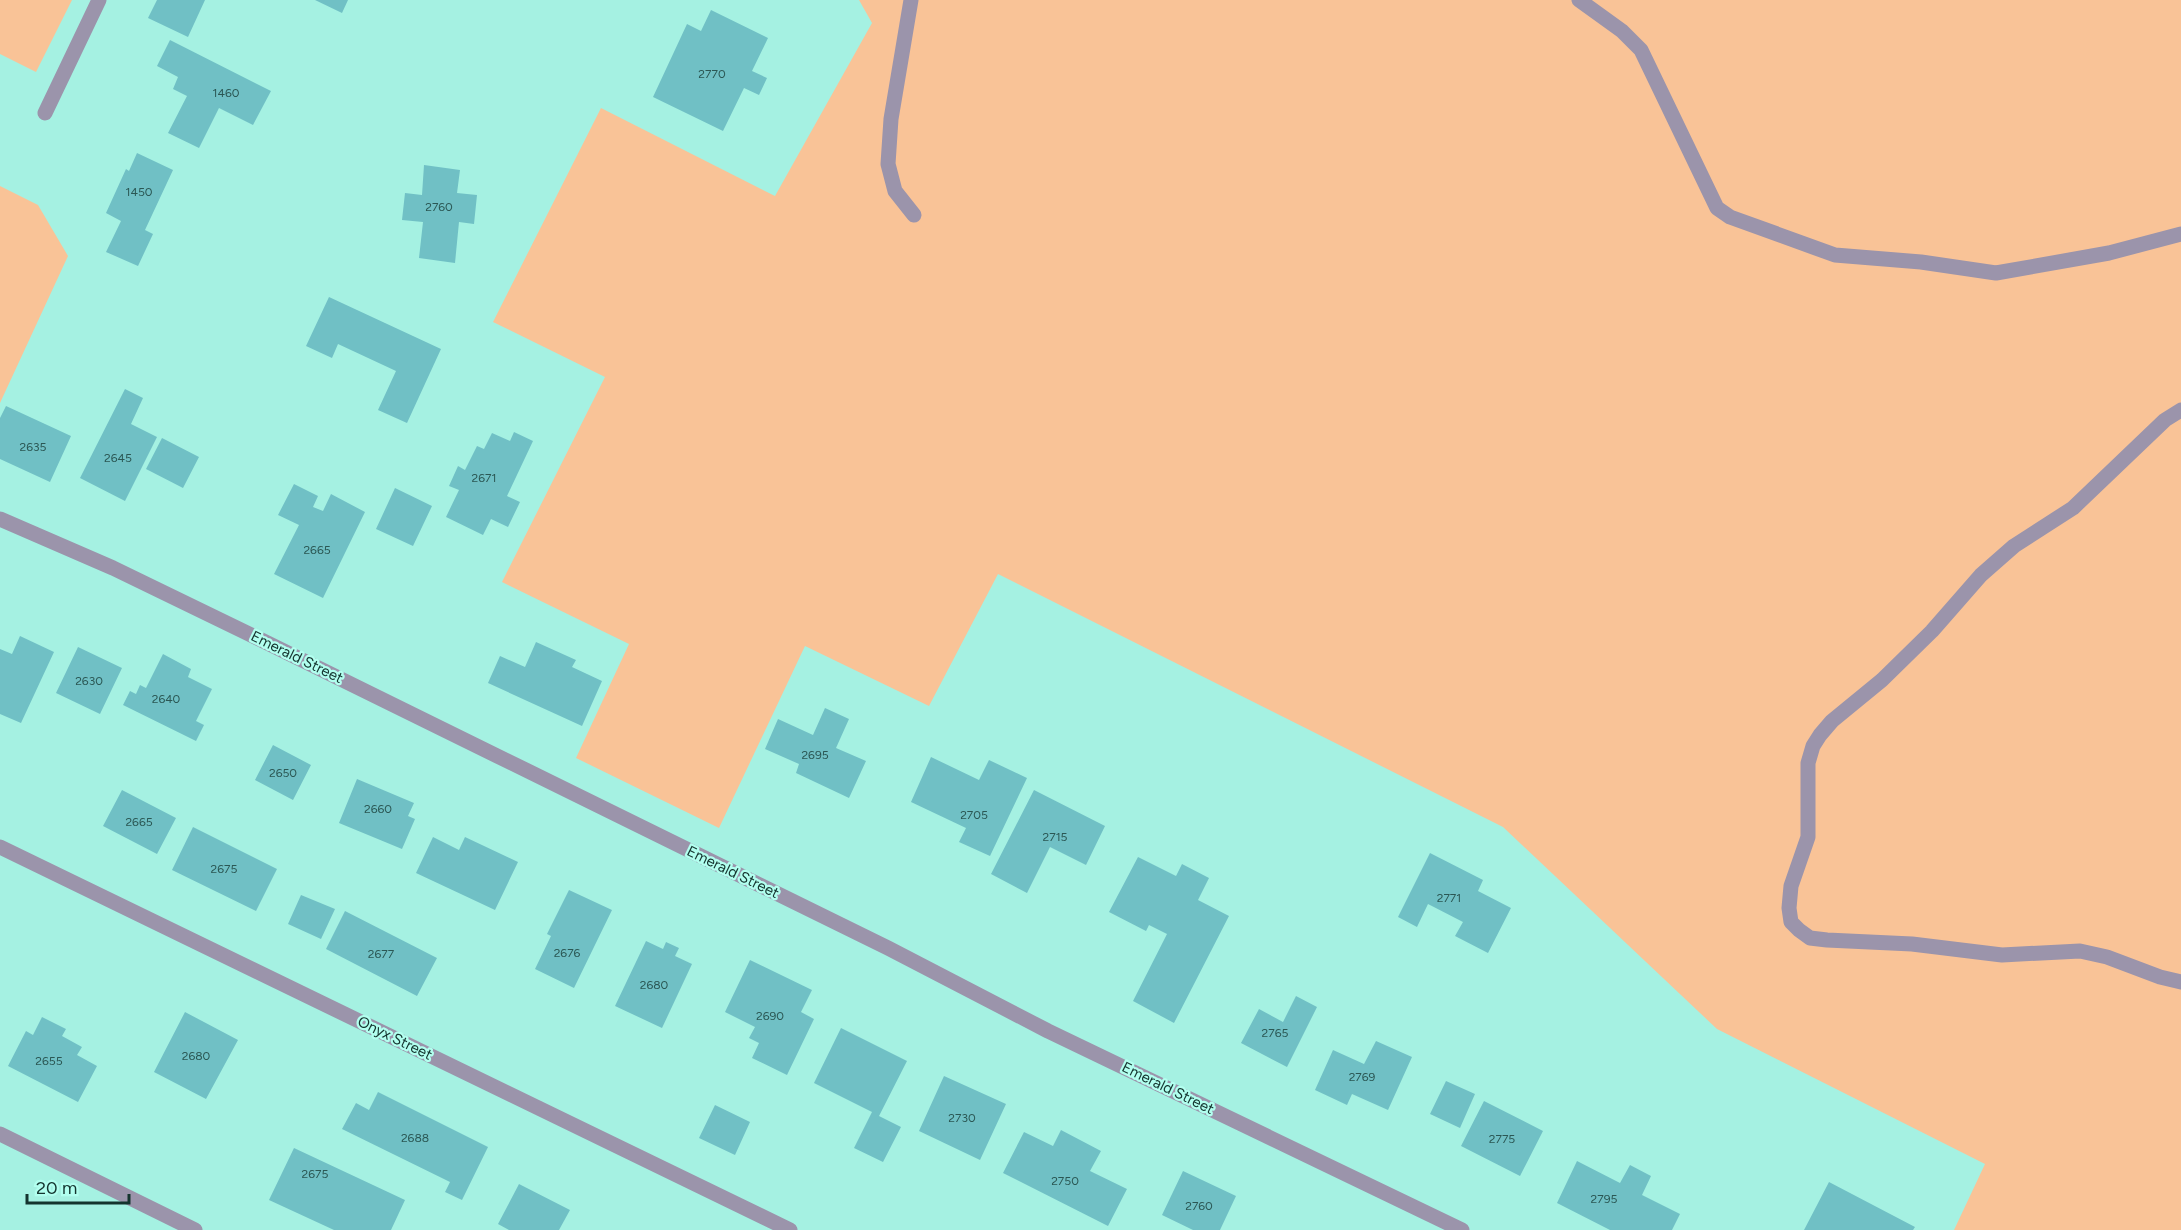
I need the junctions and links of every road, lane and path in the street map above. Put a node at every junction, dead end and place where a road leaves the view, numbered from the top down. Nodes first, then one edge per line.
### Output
1 (99, 0) edge
2 (911, 0) edge
3 (1579, 0) edge
4 (45, 113) dead end
5 (914, 215) dead end
6 (2181, 234) edge
7 (2181, 410) edge
8 (0, 519) edge
9 (0, 848) edge
10 (2181, 982) edge
11 (0, 1134) edge
12 (195, 1230) edge
13 (790, 1230) edge
14 (1462, 1230) edge

1 - 4 street
2 - 5 street
3 - 6 street
7 - 10 street
8 - 14 street, Emerald Street
9 - 13 street, Onyx Street
11 - 12 street

